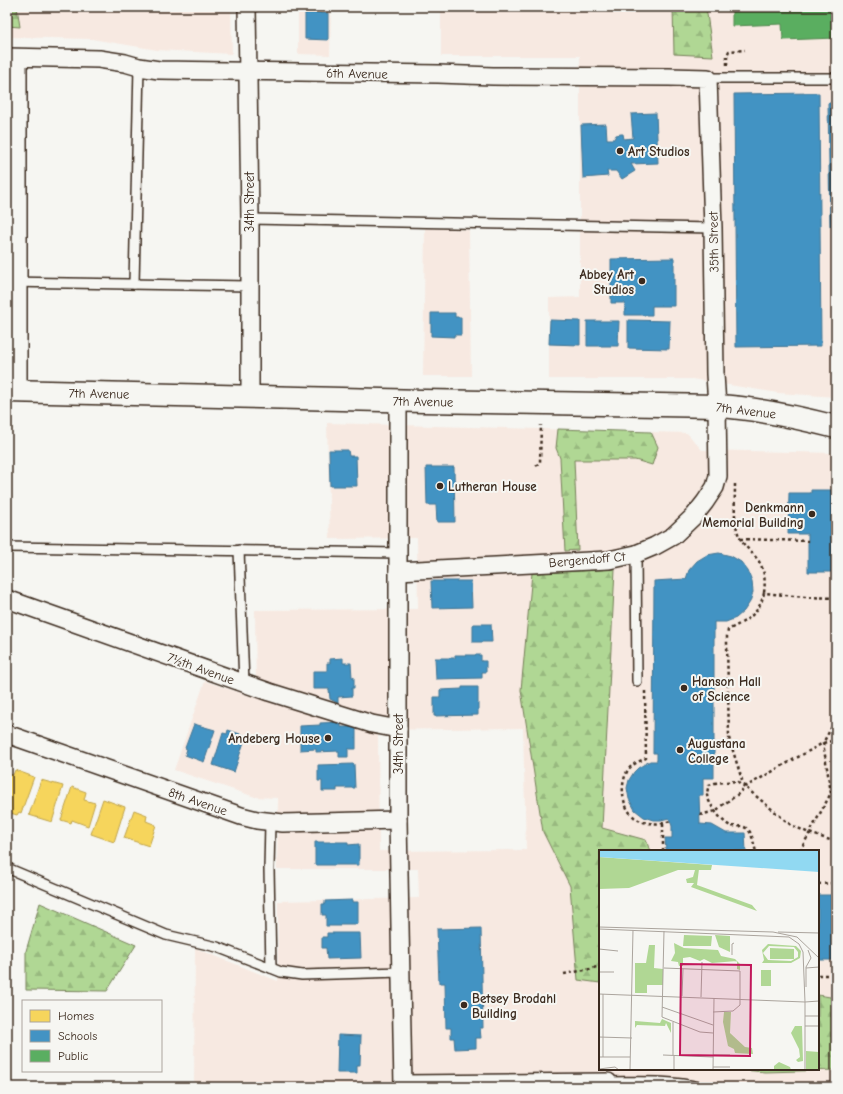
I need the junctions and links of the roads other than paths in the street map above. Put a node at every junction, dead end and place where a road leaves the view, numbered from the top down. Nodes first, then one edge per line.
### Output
1 (247, 7) edge
2 (12, 58) edge
3 (139, 67) junction
4 (248, 72) junction
5 (708, 78) junction
6 (836, 78) edge
7 (250, 219) junction
8 (713, 228) junction
9 (13, 282) edge
10 (134, 284) junction
11 (249, 286) junction
12 (13, 391) edge
13 (250, 397) junction
14 (398, 401) junction
15 (717, 406) junction
16 (836, 427) edge
17 (7, 547) edge
18 (239, 550) junction
19 (398, 553) junction
20 (636, 554) junction
21 (398, 571) junction
22 (7, 599) edge
23 (637, 681) road end
24 (244, 684) junction
25 (398, 729) junction
26 (7, 734) edge
27 (398, 820) junction
28 (270, 822) junction
29 (7, 868) edge
30 (271, 968) junction
31 (401, 972) junction
32 (608, 1082) joint
33 (403, 1086) edge
34 (700, 1087) edge

1 - 4 street, 34th Street
2 - 3 street, 6th Avenue
2 - 9 street
3 - 4 street, 6th Avenue
3 - 10 lane
4 - 5 street, 6th Avenue
4 - 7 street, 34th Street
5 - 6 lane
5 - 8 street, 35th Street
7 - 8 lane
7 - 11 street, 34th Street
8 - 15 street, 35th Street
9 - 10 lane
9 - 12 street
10 - 11 lane
11 - 13 street, 34th Street
12 - 13 street, 7th Avenue
13 - 14 street, 7th Avenue
14 - 15 street, 7th Avenue
14 - 19 street, 34th Street
15 - 16 street, 7th Avenue
15 - 20 street, Bergendoff Ct
17 - 18 lane
18 - 19 lane
18 - 24 lane
19 - 21 street, 34th Street
20 - 21 street, Bergendoff Ct
20 - 23 lane
21 - 25 street, 34th Street
22 - 24 street, 7½th Avenue
24 - 25 street, 7½th Avenue
25 - 27 street, 34th Street
26 - 28 street, 8th Avenue
27 - 28 street, 8th Avenue
27 - 31 street, 34th Street
28 - 30 lane
29 - 30 lane
30 - 31 lane
31 - 33 street, 34th Street
32 - 33 street
32 - 34 lane

